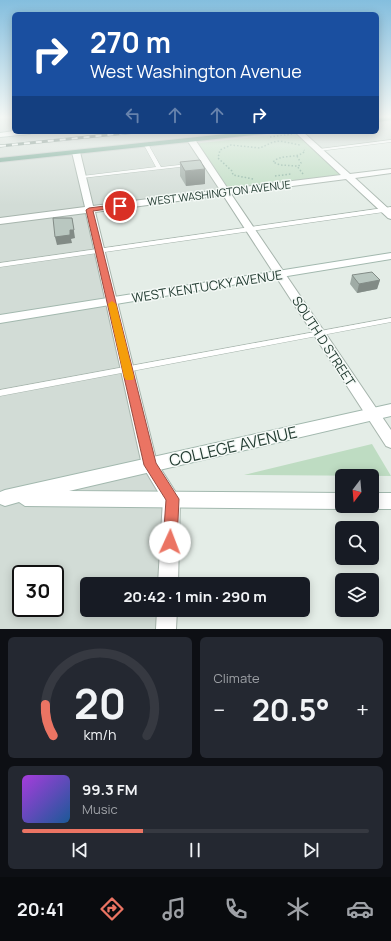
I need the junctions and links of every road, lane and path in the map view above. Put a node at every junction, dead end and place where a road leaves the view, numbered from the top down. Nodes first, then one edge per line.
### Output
1 (125, 146) edge
2 (147, 146) edge
3 (195, 146) edge
4 (228, 146) edge
5 (255, 146) edge
6 (265, 146) edge
7 (301, 146) edge
8 (314, 146) edge
9 (348, 146) edge
10 (319, 150) junction
11 (76, 152) junction
12 (297, 156) junction
13 (0, 160) edge
14 (206, 163) junction
15 (298, 167) junction
16 (159, 168) junction
17 (391, 171) edge
18 (294, 174) dead end
19 (299, 174) dead end
20 (303, 174) junction
21 (82, 177) junction
22 (273, 177) dead end
23 (348, 177) junction
24 (257, 180) dead end
25 (314, 181) junction
26 (225, 192) junction
27 (387, 209) edge
28 (89, 210) junction
29 (391, 216) edge
30 (0, 221) edge
31 (250, 229) junction
32 (99, 252) junction
33 (391, 256) edge
34 (0, 265) edge
35 (280, 274) junction
36 (111, 302) junction
37 (0, 319) edge
38 (391, 320) edge
39 (319, 334) junction
40 (128, 370) junction
41 (0, 393) edge
42 (391, 410) edge
43 (373, 414) junction
44 (391, 442) edge
45 (150, 465) junction
46 (3, 498) edge
47 (172, 499) junction
48 (335, 501) edge
49 (379, 501) edge
50 (391, 501) edge
51 (168, 577) edge
52 (167, 617) edge
53 (166, 629) edge

1 - 11 main road
2 - 16 lane
3 - 14 street, SOUTH D STREET
4 - 24 path
5 - 6 path
7 - 12 path
8 - 10 street
9 - 10 lane
10 - 23 street
11 - 13 main road
11 - 21 street
12 - 15 path
12 - 15 path
14 - 16 lane
14 - 26 street, SOUTH D STREET
15 - 20 path
16 - 21 lane
17 - 23 street, WEST WASHINGTON AVENUE
18 - 22 path
19 - 20 path
20 - 25 path
21 - 28 street
23 - 25 street, WEST WASHINGTON AVENUE
23 - 27 street
25 - 26 street, WEST WASHINGTON AVENUE
26 - 28 street, WEST WASHINGTON AVENUE
26 - 31 street, SOUTH D STREET
27 - 29 street
27 - 31 lane
28 - 30 street, WEST WASHINGTON AVENUE
28 - 32 street
31 - 32 lane
31 - 35 street, SOUTH D STREET
32 - 34 lane
32 - 36 street
33 - 35 street, WEST KENTUCKY AVENUE
35 - 36 street, WEST KENTUCKY AVENUE
35 - 39 street, SOUTH D STREET
36 - 37 street, WEST KENTUCKY AVENUE
36 - 40 street
38 - 39 lane
39 - 40 lane
39 - 43 street, SOUTH D STREET
40 - 41 lane
40 - 45 street
42 - 43 street, COLLEGE AVENUE
43 - 44 street, SOUTH D STREET
43 - 45 street, COLLEGE AVENUE
45 - 46 street, COLLEGE AVENUE
45 - 47 street
46 - 47 street
47 - 48 street
47 - 51 street
49 - 50 street
52 - 53 street

